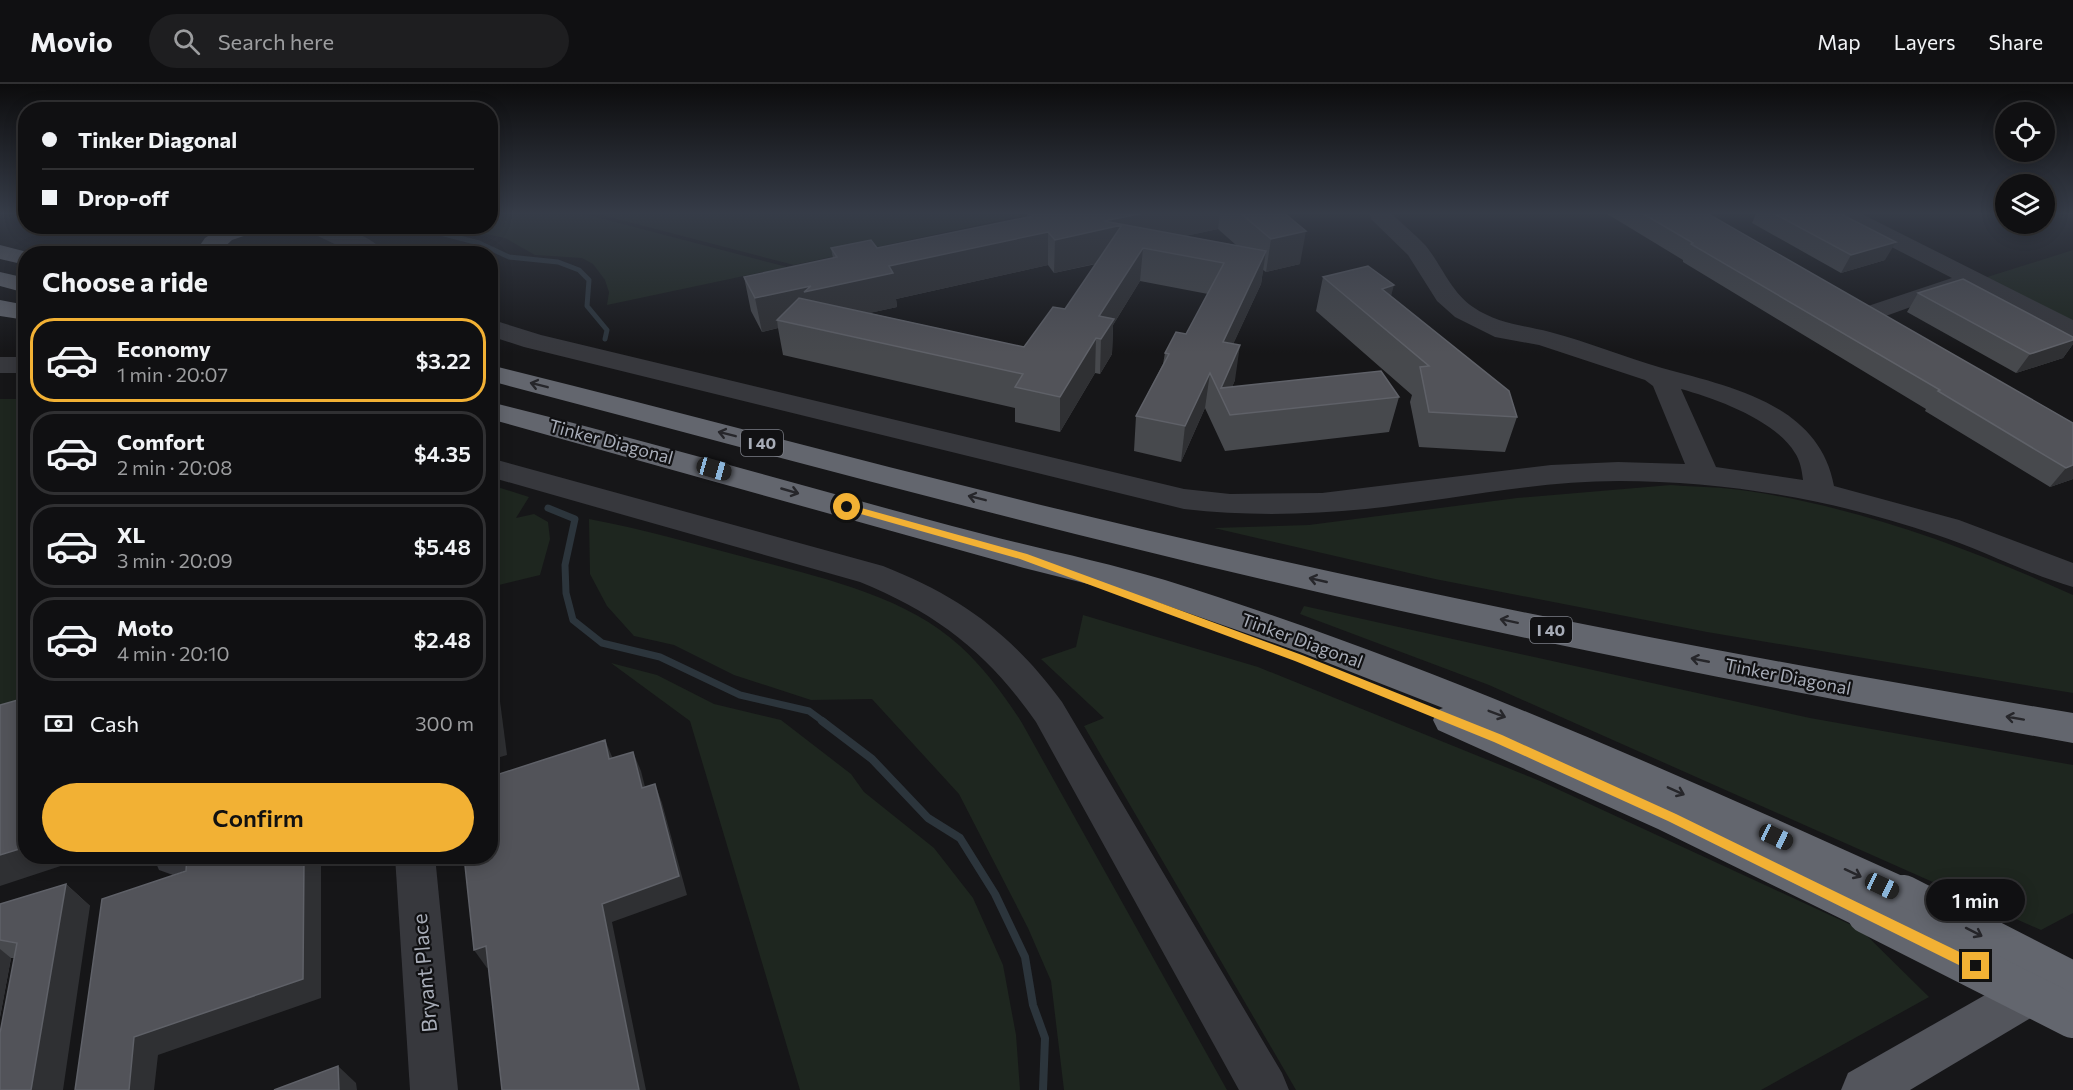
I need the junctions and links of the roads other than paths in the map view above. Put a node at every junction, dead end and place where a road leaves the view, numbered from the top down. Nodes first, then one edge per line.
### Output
1 (1422, 259) edge
2 (1934, 259) edge
3 (0, 279) edge
4 (1974, 279) junction
5 (18, 284) edge
6 (0, 308) edge
7 (18, 311) edge
8 (1905, 329) edge
9 (498, 330) edge
10 (2073, 330) edge
11 (0, 365) edge
12 (18, 365) edge
13 (1655, 374) junction
14 (498, 375) edge
15 (498, 413) edge
16 (498, 469) edge
17 (1705, 475) junction
18 (1820, 492) junction
19 (2073, 576) edge
20 (2073, 728) edge
21 (416, 864) edge
22 (1886, 904) junction
23 (2073, 969) edge
24 (2073, 983) edge
25 (2073, 1017) edge
26 (434, 1090) edge
27 (1265, 1090) edge
28 (1865, 1090) edge

1 - 13 street
2 - 4 street
3 - 5 highway
4 - 8 street
4 - 10 street
6 - 7 highway
9 - 17 street
11 - 12 street
13 - 17 street
13 - 18 street
20 -> 14 highway, Tinker Diagonal / I 40
15 -> 22 highway, Tinker Diagonal / I 40
16 - 27 street
17 - 18 street
18 - 19 street
21 - 26 street, Bryant Place
22 -> 24 highway, bridge
22 - 25 highway, bridge
23 - 28 main road

